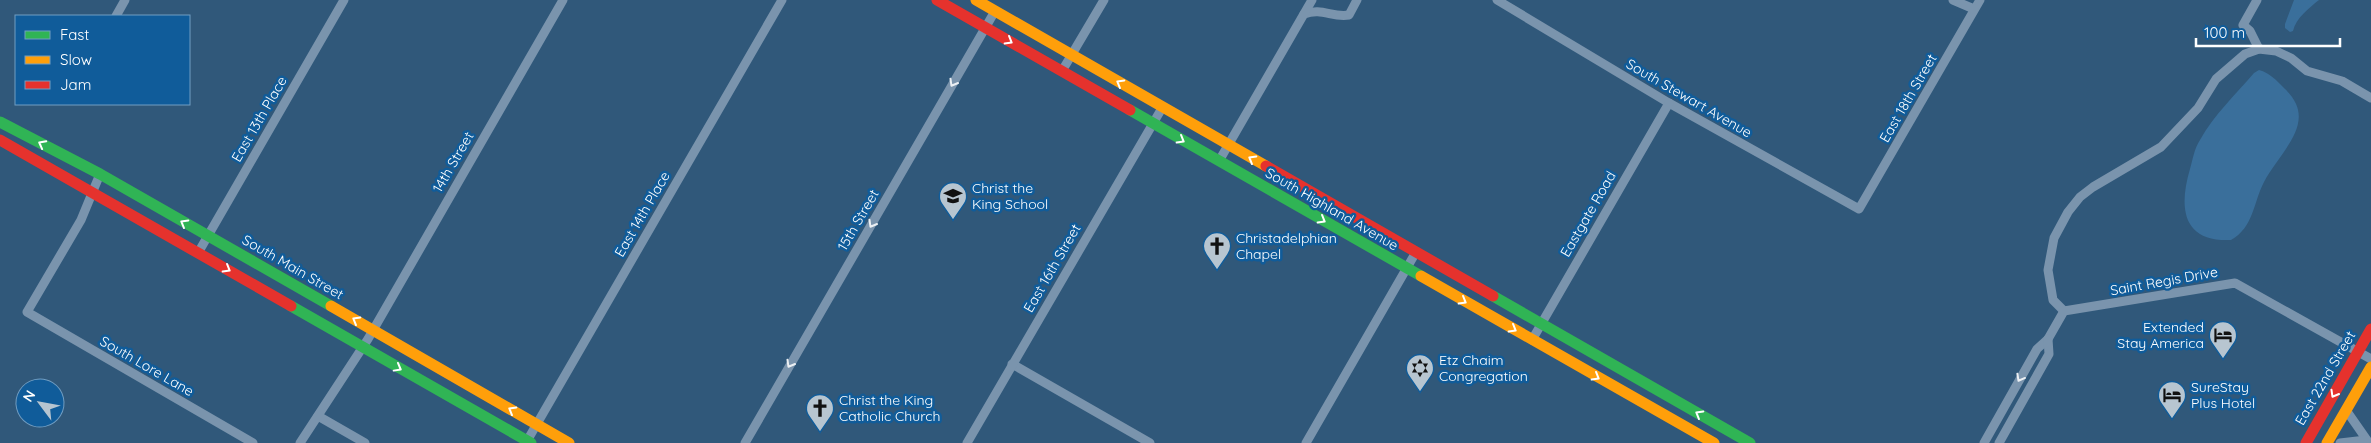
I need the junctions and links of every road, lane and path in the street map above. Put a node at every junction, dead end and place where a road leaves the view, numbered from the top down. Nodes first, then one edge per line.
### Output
1 (126, 0) edge
2 (344, 0) edge
3 (563, 0) edge
4 (782, 0) edge
5 (936, 0) edge
6 (976, 0) edge
7 (1104, 0) edge
8 (1312, 0) edge
9 (1356, 0) edge
10 (1497, 0) edge
11 (1953, 0) edge
12 (1980, 0) edge
13 (2258, 0) edge
14 (1974, 9) junction
15 (995, 10) junction
16 (1304, 14) junction
17 (117, 15) edge
18 (985, 27) junction
19 (2260, 49) junction
20 (1072, 55) junction
21 (1062, 71) junction
22 (2371, 98) edge
23 (1669, 103) junction
24 (1162, 108) junction
25 (0, 122) edge
26 (1153, 124) junction
27 (0, 140) edge
28 (1228, 145) junction
29 (1219, 162) junction
30 (100, 174) junction
31 (93, 193) junction
32 (1859, 209) joint
33 (208, 236) junction
34 (1416, 252) junction
35 (198, 253) junction
36 (1407, 269) junction
37 (2064, 311) junction
38 (1541, 324) junction
39 (2371, 329) edge
40 (368, 339) junction
41 (2048, 339) junction
42 (1532, 340) junction
43 (2358, 351) junction
44 (2371, 359) edge
45 (1012, 364) junction
46 (2371, 367) edge
47 (2346, 410) junction
48 (318, 416) junction
49 (537, 424) junction
50 (1992, 428) junction
51 (2004, 434) junction
52 (529, 442) edge
53 (2367, 442) edge
54 (253, 443) edge
55 (300, 443) edge
56 (364, 443) edge
57 (569, 443) edge
58 (745, 443) edge
59 (967, 443) edge
60 (1150, 443) edge
61 (1306, 443) edge
62 (1714, 443) edge
63 (1750, 443) edge
64 (1984, 443) edge
65 (1999, 443) edge
66 (2306, 443) edge
67 (2328, 443) edge
68 (2340, 443) edge

1 - 17 street
2 - 33 street, East 13th Place
3 - 40 street, 14th Street
4 - 49 street, East 14th Place
5 - 18 main road, South Highland Avenue
6 - 15 main road, South Highland Avenue
7 - 20 street
8 - 16 street
9 - 16 street
10 - 23 street, South Stewart Avenue
11 - 14 street
12 - 14 street, East 18th Street
13 - 19 street
14 - 32 street, East 18th Street
15 - 18 street, 15th Street
15 - 20 main road, South Highland Avenue
16 - 28 street
18 -> 21 main road, South Highland Avenue
18 -> 58 street, 15th Street
19 - 22 street
19 - 37 street
20 - 21 street
24 -> 20 main road, South Highland Avenue
21 - 26 main road, South Highland Avenue
23 - 32 street, South Stewart Avenue
23 - 38 street, Eastgate Road
24 - 26 street, East 16th Street
24 - 28 main road, South Highland Avenue
30 -> 25 main road, South Main Street
26 -> 29 main road, South Highland Avenue
26 - 45 street, East 16th Street
27 - 31 main road, South Main Street
28 - 29 street
34 -> 28 main road, South Highland Avenue
29 -> 36 main road, South Highland Avenue
30 - 31 street
33 -> 30 main road, South Main Street
31 - 35 main road, South Main Street
31 - 54 street, South Lore Lane
33 - 35 street, East 13th Place
40 -> 33 main road, South Main Street
34 - 36 street
34 - 38 main road, South Highland Avenue
35 -> 40 main road, South Main Street
36 -> 42 main road, South Highland Avenue
36 - 61 street
37 - 41 street
37 - 43 street, Saint Regis Drive
38 - 42 street, Eastgate Road
63 -> 38 main road, South Highland Avenue
39 - 43 main road, East 22nd Street
40 - 48 street, 14th Street
49 -> 40 main road, South Main Street
40 -> 52 main road, South Main Street
41 -> 50 street
41 - 51 street
42 -> 62 main road, South Highland Avenue
43 - 44 street, Saint Regis Drive
43 -> 66 main road, East 22nd Street
45 - 59 street, East 16th Street
45 - 60 street
46 - 47 main road
47 - 53 street
47 - 67 main road
48 - 55 street, 14th Street
48 - 56 street
49 - 52 street, East 14th Place
49 - 57 main road, South Main Street
50 - 51 street
50 - 64 street
51 - 65 street
53 - 68 street

